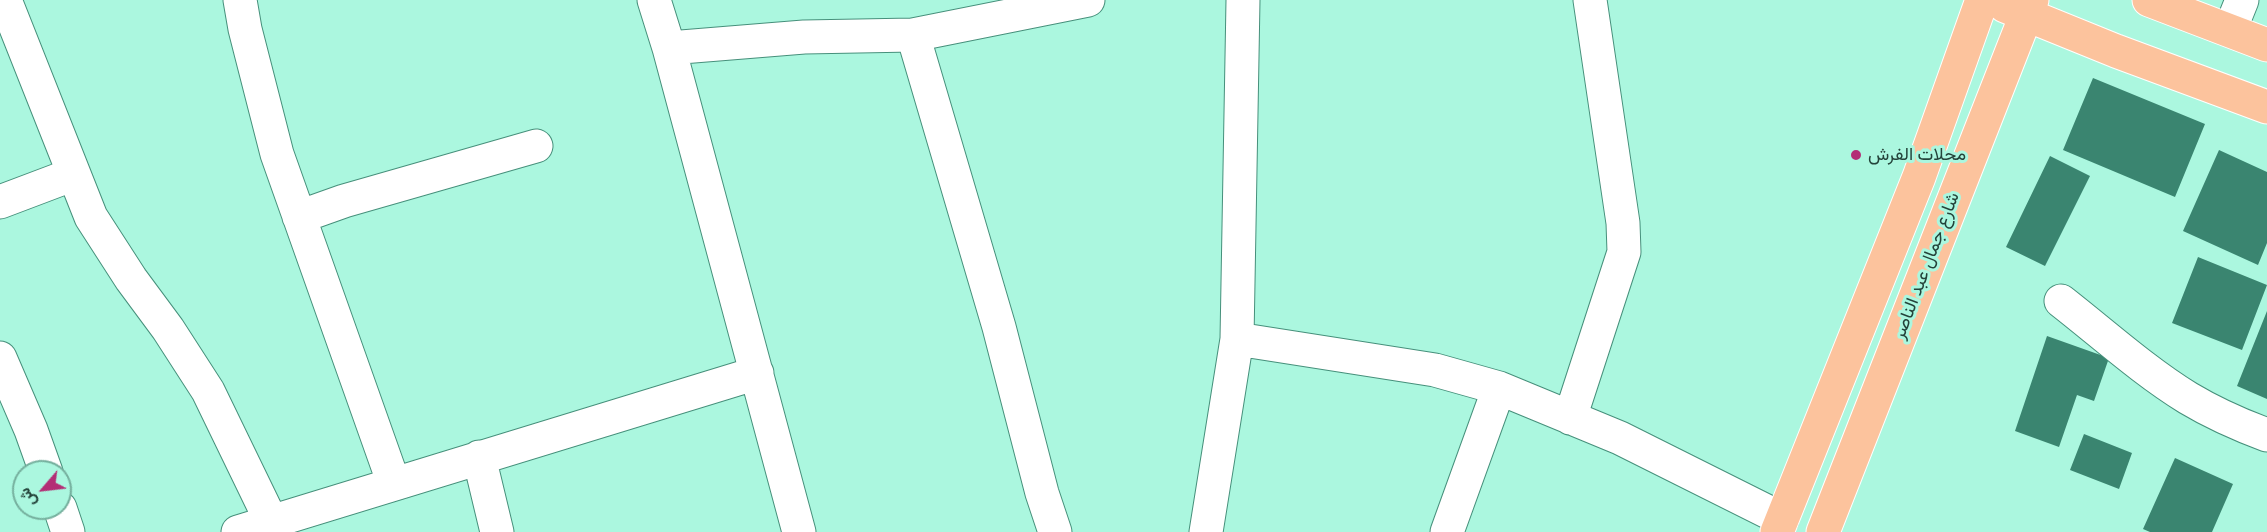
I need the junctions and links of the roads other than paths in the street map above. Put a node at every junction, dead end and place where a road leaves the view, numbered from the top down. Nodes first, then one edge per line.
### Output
1 (5, 0) edge
2 (240, 0) edge
3 (654, 0) edge
4 (1088, 0) edge
5 (1243, 0) edge
6 (1590, 0) edge
7 (1982, 0) edge
8 (1990, 0) edge
9 (2149, 0) edge
10 (2242, 0) edge
11 (2029, 8) edge
12 (2230, 30) junction
13 (913, 35) junction
14 (2267, 45) edge
15 (669, 48) junction
16 (12, 58) edge
17 (2267, 107) edge
18 (536, 146) dead end
19 (74, 174) junction
20 (0, 202) edge
21 (299, 217) junction
22 (2061, 301) dead end
23 (1237, 339) junction
24 (0, 358) edge
25 (757, 373) junction
26 (1499, 388) junction
27 (1570, 418) junction
28 (2267, 435) edge
29 (478, 457) junction
30 (42, 460) edge
31 (394, 484) junction
32 (271, 521) junction
33 (1780, 526) edge
34 (238, 532) edge
35 (497, 532) edge
36 (799, 532) edge
37 (1055, 532) edge
38 (1206, 532) edge
39 (1447, 532) edge
40 (1823, 532) edge

1 - 16 street
2 - 21 street
3 - 15 street
4 - 13 street
5 - 23 street
6 - 27 street
7 - 33 main road
8 - 11 main road
9 - 12 main road
10 - 12 street
11 - 17 main road
11 - 40 main road, شارع جمال عبد الناصر
12 - 14 main road
13 - 15 street
13 - 37 street
15 - 25 street
16 - 19 street
18 - 21 street
19 - 20 street
19 - 32 street
21 - 31 street
22 - 28 street
23 - 26 street
23 - 38 street
24 - 30 street
25 - 29 street
25 - 36 street
26 - 27 street
26 - 39 street
27 - 33 street
29 - 31 street
29 - 35 street
31 - 32 street
32 - 34 street

